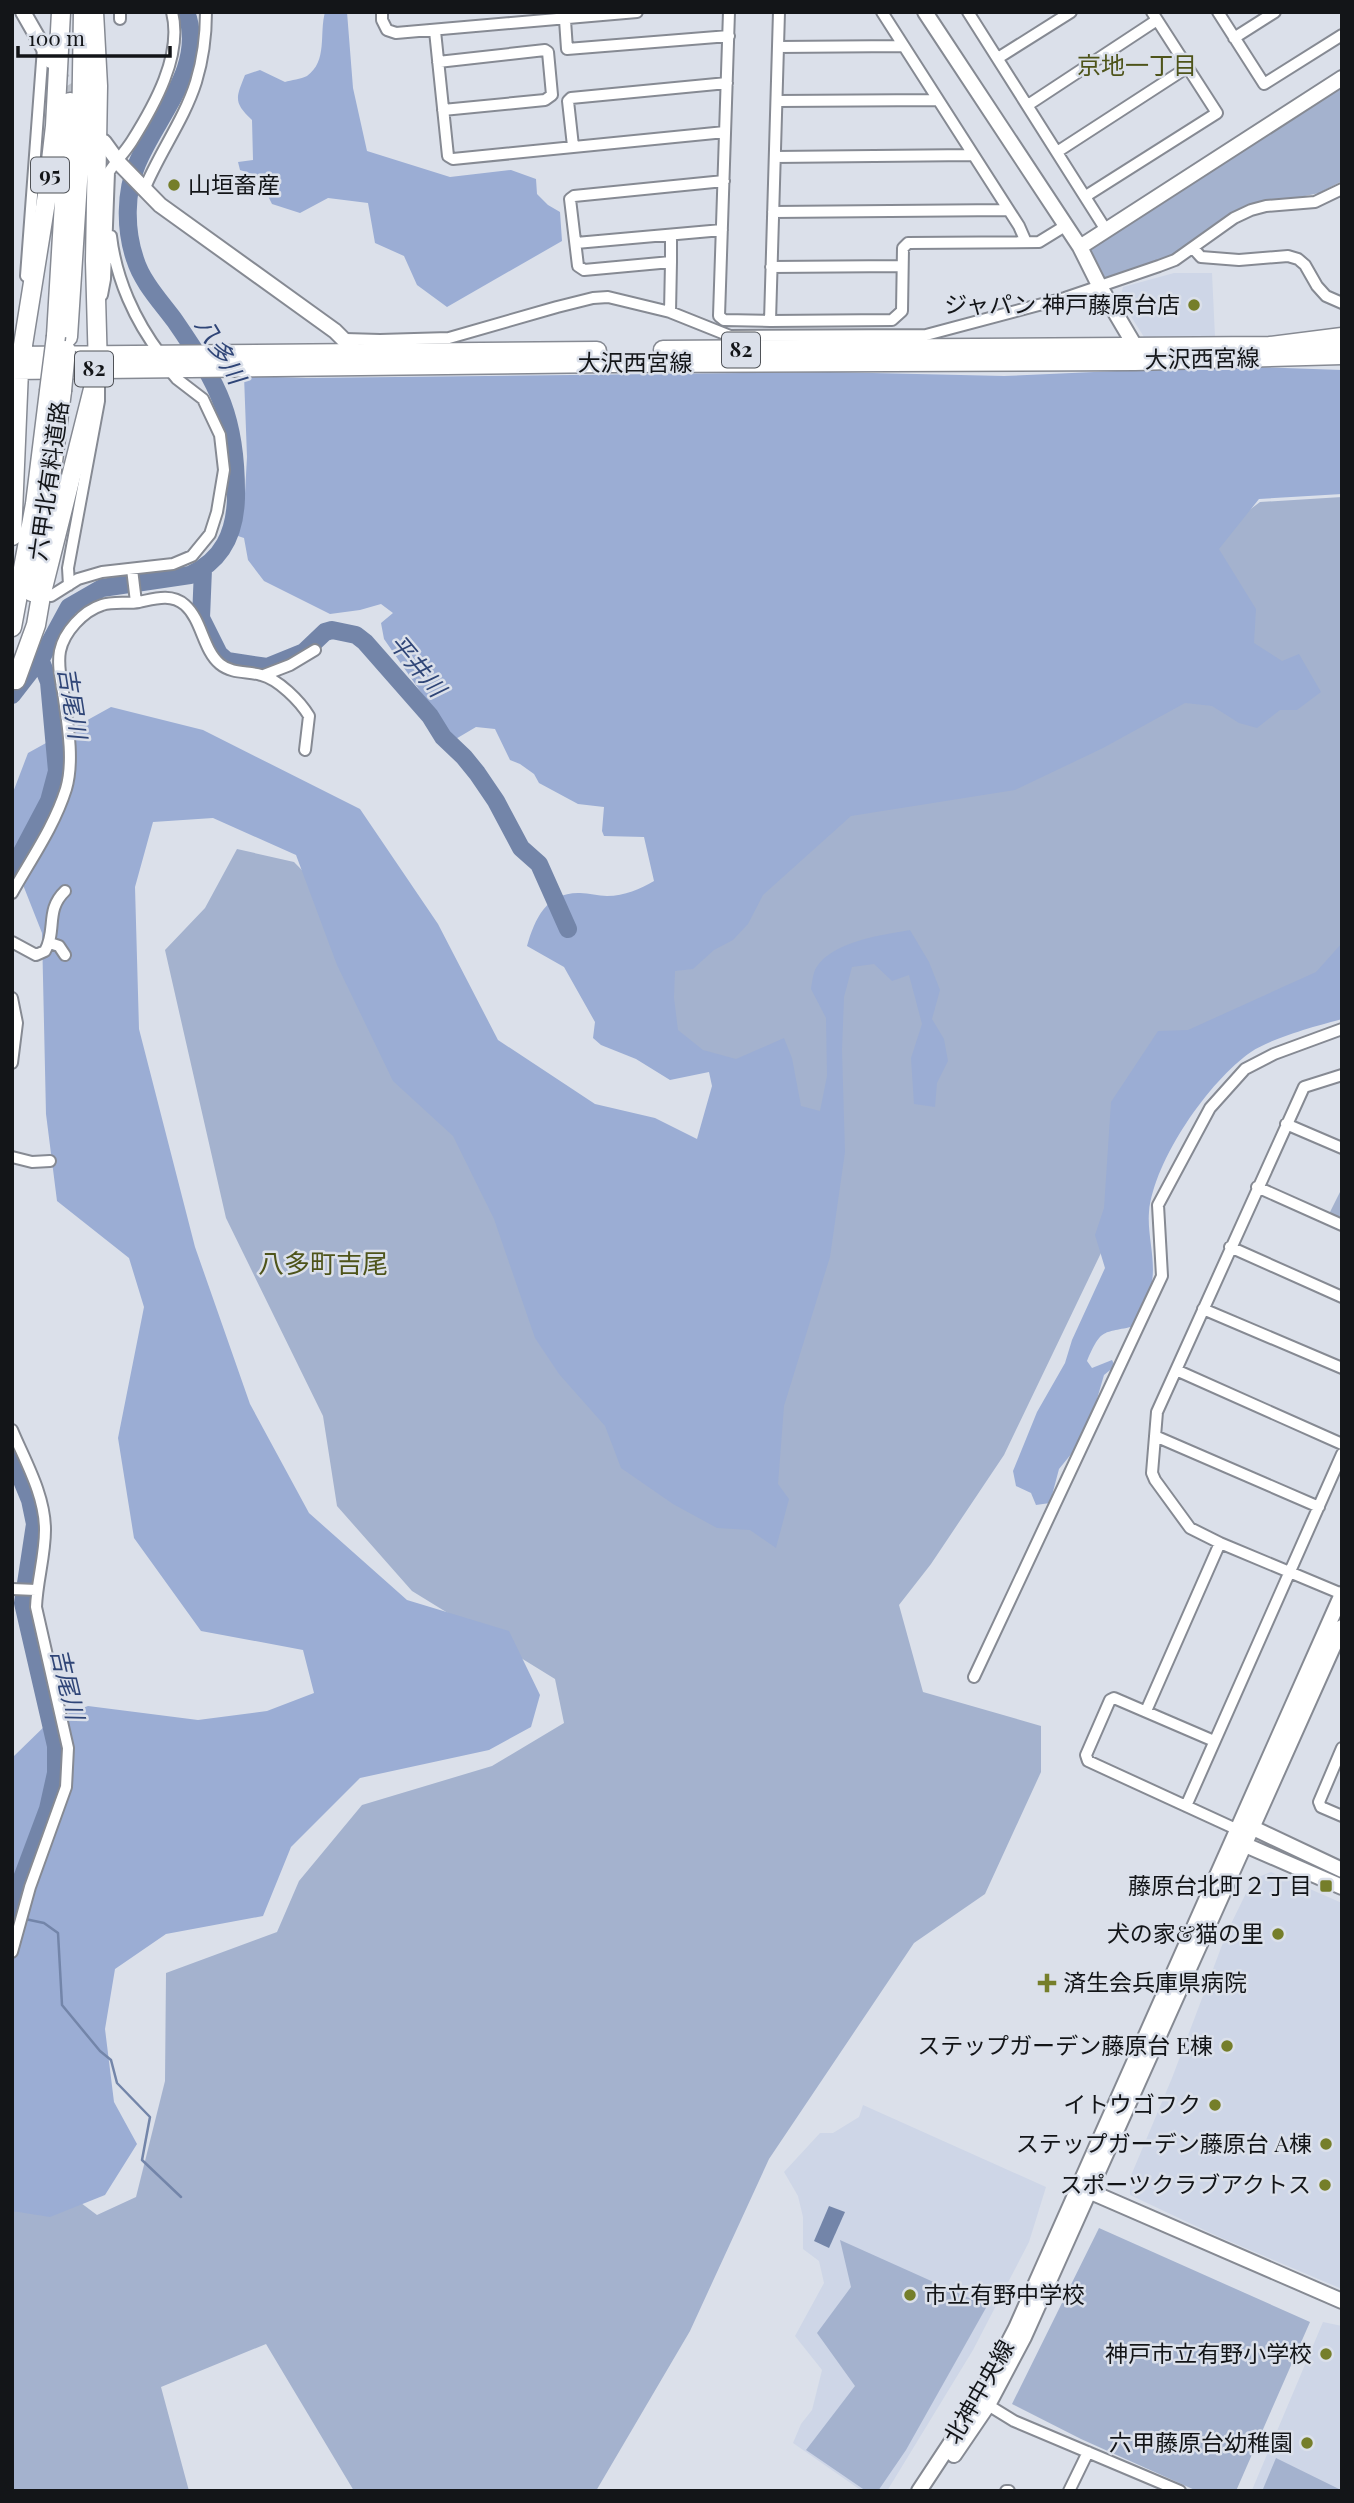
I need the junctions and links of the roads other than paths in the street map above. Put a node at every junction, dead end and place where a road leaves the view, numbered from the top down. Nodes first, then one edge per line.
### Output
1 (23, 12) edge
2 (30, 12) edge
3 (61, 12) edge
4 (71, 12) edge
5 (83, 12) edge
6 (94, 12) edge
7 (172, 12) edge
8 (206, 12) edge
9 (382, 12) edge
10 (637, 12) edge
11 (729, 12) edge
12 (779, 12) edge
13 (881, 12) edge
14 (925, 12) edge
15 (968, 12) edge
16 (1071, 12) edge
17 (1217, 12) edge
18 (1275, 12) edge
19 (1155, 16) edge
20 (565, 20) junction
21 (435, 31) junction
22 (1342, 35) edge
23 (729, 36) junction
24 (1234, 38) junction
25 (43, 46) junction
26 (903, 46) junction
27 (778, 47) junction
28 (998, 58) junction
29 (51, 61) tunnel mouth
30 (438, 62) junction
31 (1188, 68) junction
32 (1342, 78) edge
33 (727, 83) junction
34 (937, 100) junction
35 (777, 102) junction
36 (1028, 105) junction
37 (443, 110) junction
38 (725, 132) junction
39 (104, 142) dead end
40 (573, 146) junction
41 (1057, 152) junction
42 (973, 155) junction
43 (775, 157) junction
44 (118, 162) junction
45 (724, 181) junction
46 (1342, 189) edge
47 (144, 190) junction
48 (1086, 197) junction
49 (107, 205) junction
50 (1007, 210) junction
51 (772, 212) junction
52 (1065, 226) junction
53 (722, 230) junction
54 (1106, 230) junction
55 (671, 234) junction
56 (1026, 242) junction
57 (576, 243) junction
58 (1080, 247) junction
59 (1193, 248) junction
60 (671, 262) junction
61 (902, 266) junction
62 (771, 267) junction
63 (1099, 285) junction
64 (1342, 303) edge
65 (670, 312) junction
66 (98, 318) junction
67 (770, 321) junction
68 (24, 335) junction
69 (62, 336) junction
70 (1342, 337) edge
71 (345, 339) junction
72 (1342, 343) edge
73 (1273, 352) junction
74 (357, 353) junction
75 (1135, 353) junction
76 (1342, 355) edge
77 (166, 359) junction
78 (215, 361) junction
79 (16, 363) edge
80 (98, 363) junction
81 (1342, 366) edge
82 (56, 391) junction
83 (15, 400) edge
84 (12, 536) edge
85 (133, 571) junction
86 (69, 585) junction
87 (51, 596) dead end
88 (136, 601) junction
89 (12, 627) edge
90 (315, 650) dead end
91 (264, 675) junction
92 (14, 689) edge
93 (305, 750) dead end
94 (65, 891) dead end
95 (12, 894) edge
96 (12, 942) edge
97 (50, 943) junction
98 (65, 955) dead end
99 (12, 998) edge
100 (1342, 1029) edge
101 (12, 1063) edge
102 (1342, 1075) edge
103 (1286, 1124) junction
104 (1342, 1148) edge
105 (12, 1157) edge
106 (50, 1161) dead end
107 (1257, 1187) junction
108 (1342, 1225) edge
109 (1230, 1247) junction
110 (1342, 1297) edge
111 (1203, 1309) junction
112 (1342, 1368) edge
113 (1177, 1370) junction
114 (12, 1430) edge
115 (1155, 1436) junction
116 (1342, 1444) edge
117 (1342, 1454) edge
118 (1319, 1507) junction
119 (1220, 1543) junction
120 (1288, 1572) junction
121 (12, 1589) edge
122 (36, 1590) junction
123 (1342, 1594) edge
124 (1342, 1627) edge
125 (974, 1677) dead end
126 (1146, 1712) junction
127 (1214, 1741) junction
128 (1342, 1748) edge
129 (1186, 1806) junction
130 (1342, 1816) edge
131 (1244, 1828) junction
132 (1243, 1844) junction
133 (1342, 1870) edge
134 (1342, 1887) edge
135 (12, 1952) edge
136 (1085, 2190) junction
137 (1342, 2301) edge
138 (988, 2404) junction
139 (1088, 2452) junction
140 (919, 2491) edge
141 (930, 2491) edge
142 (1069, 2491) edge
143 (1180, 2491) edge

1 - 2 street
1 - 25 street
3 - 68 main road, 95
4 - 69 main road, 六甲北有料道路 / 95
5 - 69 main road, 六甲北有料道路 / 95
6 - 66 main road
7 - 44 street
8 - 47 street
9 - 21 street
10 - 20 street
11 - 23 street
12 - 27 street
13 - 26 street
14 - 52 street
15 - 28 street
16 - 28 street
17 - 24 street
18 - 24 street
19 - 31 street
19 - 36 street
20 - 21 street
20 - 23 street
21 - 30 street
22 - 24 street
23 - 33 street
25 - 29 street
25 - 68 street
26 - 27 street
26 - 34 street
27 - 35 street
28 - 36 street
30 - 37 street
30 - 37 street
31 - 41 street
31 - 48 street
32 - 54 street
33 - 38 street
33 - 40 street
34 - 35 street
34 - 42 street
35 - 43 street
36 - 41 street
37 - 40 street
38 - 40 street
38 - 45 street
39 - 44 street
41 - 48 street
42 - 43 street
42 - 50 street
43 - 51 street
44 - 47 street
44 - 49 street
45 - 53 street
45 - 57 street
46 - 59 street
47 - 71 street
48 - 54 street
49 - 66 street
49 - 77 street
50 - 51 street
50 - 56 street
51 - 62 street
52 - 56 street
52 - 58 street
53 - 55 street
53 - 67 street
54 - 58 street
55 - 57 street
55 - 60 street
56 - 61 street
57 - 60 street
58 - 63 street
59 - 63 street
59 - 64 street
60 - 65 street
61 - 62 street
61 - 67 street
62 - 67 street
63 - 65 street
63 - 75 street
65 - 71 street
66 - 80 main road
68 - 79 main road, 95
69 - 82 main road, 六甲北有料道路 / 95, bridge
70 - 73 main road
71 - 74 street
72 - 73 main road, 大沢西宮線 / 82
73 - 75 main road, 大沢西宮線 / 82
73 - 76 main road, 大沢西宮線 / 82
73 - 81 main road
74 - 75 main road, 大沢西宮線 / 82
74 - 78 main road, 大沢西宮線 / 82
75 - 78 main road, 大沢西宮線 / 82
77 - 78 main road, 大沢西宮線 / 82
77 - 80 main road, 大沢西宮線 / 82
77 - 85 street
79 - 80 main road, 大沢西宮線 / 82
79 - 83 main road
80 - 86 street
80 - 92 main road
82 - 89 main road, 六甲北有料道路 / 95
82 - 92 main road, 六甲北有料道路 / 95
83 - 84 main road
85 - 86 street
85 - 88 street
86 - 87 street
88 - 91 street
88 - 95 street
90 - 91 street
91 - 93 street
94 - 97 street
96 - 97 street
97 - 98 street
99 - 101 street
100 - 125 street
102 - 103 street
103 - 104 street
103 - 107 street
105 - 106 street
107 - 108 street
107 - 109 street
109 - 110 street
109 - 111 street
111 - 112 street
111 - 113 street
113 - 115 street
113 - 116 street
114 - 122 street
115 - 118 street
115 - 119 street
117 - 118 street
118 - 120 street
119 - 120 street
119 - 126 street
120 - 123 street
120 - 127 street
121 - 122 street
122 - 135 street
123 - 131 street
124 - 131 street
126 - 127 street
126 - 129 street
127 - 129 street
128 - 130 street
129 - 131 street
131 - 132 street
131 - 133 street
131 - 136 street, 北神中央線
132 - 134 street
132 - 136 street
136 - 137 street
136 - 138 street, 北神中央線
136 - 140 street, 北神中央線
138 - 139 street
138 - 141 street, 北神中央線
139 - 142 street
139 - 143 street

